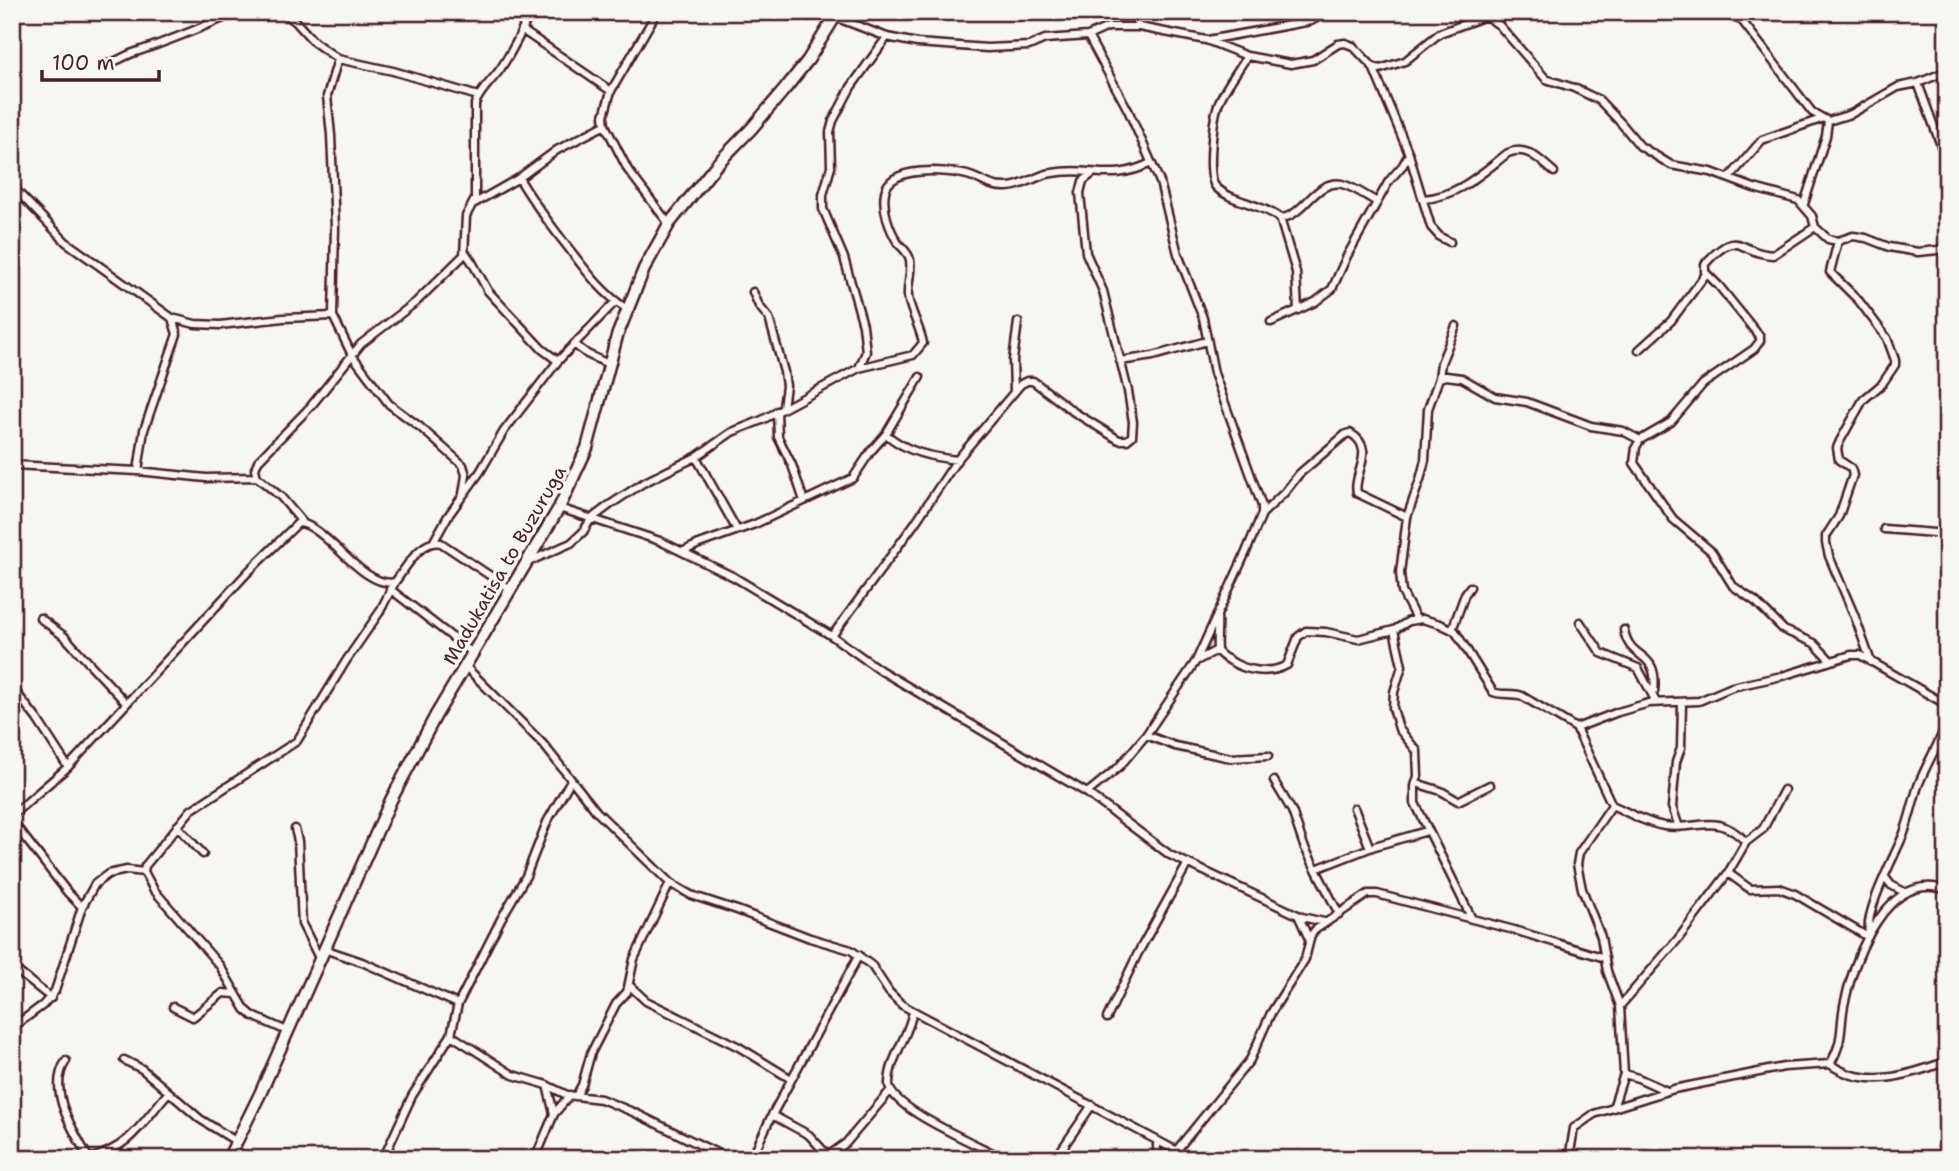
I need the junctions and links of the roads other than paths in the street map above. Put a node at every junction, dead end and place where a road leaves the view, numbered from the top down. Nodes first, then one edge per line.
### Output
1 (237, 12) edge
2 (283, 12) edge
3 (514, 12) edge
4 (530, 12) edge
5 (657, 12) edge
6 (1132, 12) edge
7 (1328, 12) edge
8 (1730, 12) edge
9 (1754, 12) edge
10 (837, 15) edge
11 (1488, 15) edge
12 (1743, 22) junction
13 (1139, 27) junction
14 (523, 29) junction
15 (1088, 36) junction
16 (887, 37) junction
17 (1206, 40) junction
18 (1247, 56) junction
19 (338, 60) junction
20 (103, 65) dead end
21 (1373, 67) junction
22 (1947, 71) edge
23 (1918, 83) junction
24 (611, 91) junction
25 (478, 96) junction
26 (1825, 120) junction
27 (605, 125) junction
28 (1409, 154) junction
29 (1947, 162) edge
30 (1151, 163) junction
31 (1554, 172) dead end
32 (1092, 174) junction
33 (1730, 177) junction
34 (519, 178) junction
35 (12, 186) edge
36 (1423, 199) junction
37 (1377, 202) junction
38 (473, 204) junction
39 (1804, 204) junction
40 (1280, 218) junction
41 (669, 224) junction
42 (1815, 227) junction
43 (1838, 241) junction
44 (1450, 242) dead end
45 (1947, 247) edge
46 (464, 252) junction
47 (1706, 274) junction
48 (753, 292) dead end
49 (615, 301) junction
50 (627, 309) junction
51 (1298, 310) junction
52 (333, 316) junction
53 (172, 318) junction
54 (190, 322) junction
55 (1018, 322) dead end
56 (1271, 322) dead end
57 (1456, 326) dead end
58 (176, 332) junction
59 (1207, 341) junction
60 (574, 344) junction
61 (1639, 350) dead end
62 (352, 355) junction
63 (1120, 360) junction
64 (558, 361) junction
65 (608, 364) junction
66 (859, 368) junction
67 (920, 377) dead end
68 (1439, 378) junction
69 (1014, 391) junction
70 (780, 409) junction
71 (886, 434) junction
72 (1640, 440) junction
73 (696, 457) junction
74 (957, 460) junction
75 (12, 465) edge
76 (138, 471) junction
77 (257, 477) junction
78 (463, 494) junction
79 (804, 501) junction
80 (559, 508) junction
81 (1262, 514) junction
82 (1406, 516) junction
83 (591, 519) junction
84 (303, 523) junction
85 (1884, 529) dead end
86 (737, 530) junction
87 (1947, 534) edge
88 (435, 541) junction
89 (684, 551) junction
90 (526, 563) junction
91 (393, 585) junction
92 (1469, 587) dead end
93 (510, 589) junction
94 (1217, 616) junction
95 (40, 618) dead end
96 (1416, 619) junction
97 (1580, 622) dead end
98 (1452, 629) junction
99 (1624, 630) dead end
100 (1394, 631) junction
101 (832, 636) junction
102 (1217, 650) junction
103 (474, 653) junction
104 (1196, 661) junction
105 (1831, 661) junction
106 (1871, 662) junction
107 (466, 667) junction
108 (12, 687) edge
109 (1654, 694) junction
110 (1947, 696) edge
111 (1656, 702) junction
112 (126, 703) junction
113 (1682, 703) junction
114 (1945, 707) edge
115 (1947, 722) edge
116 (1576, 728) junction
117 (1146, 736) junction
118 (1268, 756) dead end
119 (68, 767) junction
120 (571, 780) junction
121 (1274, 781) dead end
122 (1416, 783) junction
123 (1490, 785) dead end
124 (1784, 790) dead end
125 (1087, 793) junction
126 (1612, 805) junction
127 (1354, 808) dead end
128 (12, 815) edge
129 (12, 821) edge
130 (177, 826) junction
131 (1679, 827) junction
132 (295, 829) dead end
133 (1427, 831) junction
134 (1746, 842) junction
135 (1370, 848) junction
136 (203, 854) dead end
137 (1188, 863) junction
138 (1316, 869) junction
139 (144, 872) junction
140 (1728, 873) junction
141 (1885, 877) junction
142 (670, 883) junction
143 (1947, 890) edge
144 (1906, 893) junction
145 (82, 907) junction
146 (1339, 914) junction
147 (1298, 915) junction
148 (1472, 919) junction
149 (1324, 922) junction
150 (1868, 935) junction
151 (1310, 940) junction
152 (321, 954) junction
153 (859, 956) junction
154 (1605, 958) junction
155 (12, 967) edge
156 (1947, 974) edge
157 (1947, 983) edge
158 (629, 985) junction
159 (235, 994) junction
160 (51, 998) junction
161 (458, 1004) junction
162 (1620, 1006) junction
163 (173, 1007) dead end
164 (913, 1011) junction
165 (1107, 1018) dead end
166 (12, 1028) edge
167 (287, 1031) junction
168 (451, 1035) junction
169 (124, 1060) dead end
170 (1947, 1061) edge
171 (66, 1062) dead end
172 (1830, 1064) junction
173 (1624, 1074) junction
174 (791, 1079) junction
175 (547, 1085) junction
176 (890, 1091) junction
177 (1667, 1091) junction
178 (168, 1093) junction
179 (573, 1096) junction
180 (1092, 1105) junction
181 (1613, 1108) junction
182 (554, 1114) junction
183 (772, 1115) junction
184 (1157, 1141) junction
185 (237, 1142) junction
186 (1176, 1151) junction
187 (830, 1157) edge
188 (725, 1158) edge
189 (752, 1158) edge
190 (89, 1159) edge
191 (228, 1159) edge
192 (383, 1159) edge
193 (535, 1159) edge
194 (1004, 1159) edge
195 (1055, 1159) edge
196 (1157, 1159) edge
197 (1192, 1159) edge
198 (1569, 1159) edge

1 - 20 street
2 - 19 street
3 - 14 street
4 - 14 street
5 - 24 street
6 - 13 street
7 - 17 street
8 - 12 street
9 - 12 street
10 - 16 street
10 - 41 main road, Madukatisa to Buzuruga
11 - 21 street
11 - 33 street
12 - 26 street
13 - 15 street
13 - 17 street
14 - 24 street
14 - 25 street
15 - 16 street
15 - 30 street
16 - 66 street
17 - 18 street
18 - 21 street
18 - 40 street
19 - 25 street
19 - 52 street
21 - 28 street
22 - 23 street
23 - 26 street
23 - 29 street
24 - 27 street
25 - 38 street
26 - 33 street
26 - 39 street
27 - 34 street
27 - 41 street
28 - 36 street
28 - 37 street
30 - 32 street
30 - 59 street
31 - 36 street
32 - 63 street
32 - 66 street
33 - 39 street
34 - 38 street
34 - 49 street
35 - 53 street
36 - 44 street
37 - 40 street
37 - 51 street
38 - 46 street
39 - 42 street
40 - 51 street
41 - 50 main road, Madukatisa to Buzuruga
42 - 43 street
42 - 47 street
43 - 45 street
43 - 106 street
46 - 62 street
46 - 64 street
47 - 61 street
47 - 72 street
48 - 70 street
49 - 50 street
49 - 60 street
50 - 65 main road, Madukatisa to Buzuruga
51 - 56 street
52 - 54 street
52 - 62 street
53 - 54 street
53 - 58 street
54 - 58 street
55 - 69 street
57 - 68 street
58 - 76 street
59 - 63 street
59 - 81 street
60 - 64 street
60 - 65 street
62 - 77 street
62 - 78 street
63 - 69 street
64 - 78 street
65 - 80 main road, Madukatisa to Buzuruga
66 - 70 street
67 - 71 street
68 - 72 street
68 - 82 street
69 - 74 street
70 - 73 street
70 - 79 street
71 - 74 street
71 - 79 street
72 - 105 street
73 - 83 street
73 - 86 street
74 - 101 street
75 - 76 street
76 - 77 street
77 - 84 street
78 - 88 street
79 - 86 street
80 - 83 street
80 - 90 main road, Madukatisa to Buzuruga
81 - 82 street
81 - 94 street
82 - 96 street
83 - 89 street
83 - 90 street
84 - 91 street
84 - 112 street
85 - 87 street
86 - 89 street
88 - 91 street
88 - 93 street
89 - 101 street
90 - 93 main road, Madukatisa to Buzuruga
91 - 103 street
91 - 130 street
92 - 98 street
93 - 103 main road, Madukatisa to Buzuruga
94 - 102 street
94 - 104 street
95 - 112 street
96 - 98 street
96 - 100 street
97 - 109 street
98 - 116 street
99 - 109 street
100 - 102 street
100 - 122 street
101 - 125 street
102 - 104 street
103 - 107 main road, Madukatisa to Buzuruga
104 - 117 street
105 - 106 street
105 - 113 street
106 - 114 street
107 - 120 street
107 - 152 main road, Madukatisa to Buzuruga
108 - 119 street
109 - 111 street
110 - 114 street
111 - 113 street
111 - 116 street
112 - 119 street
113 - 131 street
115 - 141 street
116 - 126 street
117 - 118 street
117 - 125 street
119 - 128 street
120 - 142 street
120 - 161 street
121 - 138 street
122 - 123 street
122 - 133 street
124 - 134 street
125 - 137 street
126 - 131 street
126 - 154 street
127 - 135 street
129 - 145 street
130 - 136 street
130 - 139 street
131 - 134 street
132 - 152 street
133 - 135 street
133 - 148 street
134 - 140 street
135 - 138 street
137 - 147 street
137 - 165 street
138 - 146 street
139 - 145 street
139 - 159 street
140 - 150 street
140 - 162 street
141 - 144 street
141 - 150 street
142 - 153 street
142 - 158 street
143 - 144 street
144 - 150 street
145 - 160 street
146 - 148 street
146 - 149 street
147 - 149 street
147 - 151 street
148 - 154 street
149 - 151 street
150 - 172 street
151 - 186 street
152 - 161 street
152 - 167 main road, Madukatisa to Buzuruga
153 - 164 street
153 - 174 street
154 - 162 street
155 - 160 street
156 - 157 street
158 - 174 street
158 - 179 street
159 - 163 street
159 - 167 street
160 - 166 street
161 - 168 street
162 - 173 street
164 - 176 street
164 - 180 street
167 - 185 main road, Madukatisa to Buzuruga
168 - 175 street
168 - 192 street
169 - 178 street
170 - 172 street
171 - 190 street
172 - 177 street
173 - 177 street
173 - 181 street
174 - 183 street
175 - 179 street
175 - 182 street
176 - 187 street
176 - 194 street
177 - 181 street
178 - 185 street
178 - 190 street
179 - 182 street
179 - 188 street
180 - 184 street
180 - 195 street
181 - 198 street
182 - 193 street
183 - 187 street
183 - 189 street
184 - 186 street
184 - 196 street
185 - 191 main road, Madukatisa to Buzuruga
186 - 197 street
188 - 189 street

